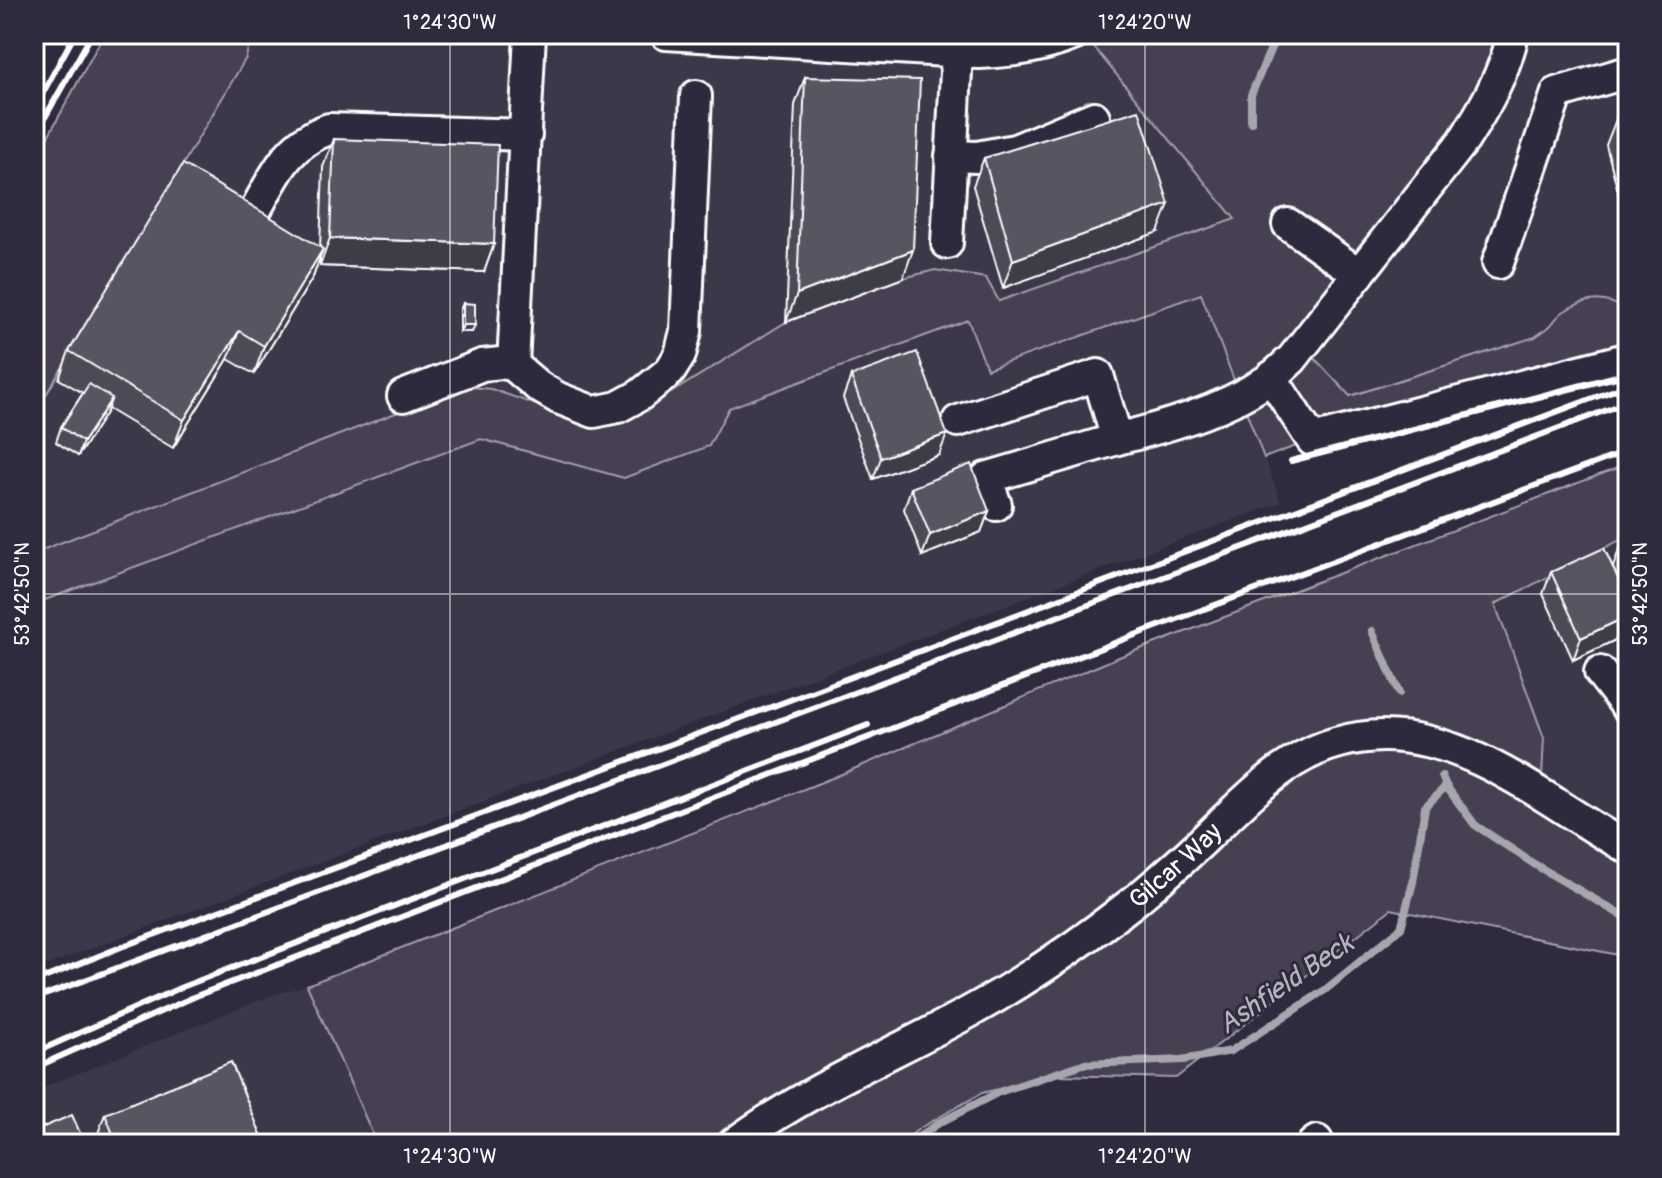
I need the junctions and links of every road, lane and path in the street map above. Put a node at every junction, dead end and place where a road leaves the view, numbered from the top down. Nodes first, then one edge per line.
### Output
1 (530, 34) edge
2 (666, 34) edge
3 (1075, 34) edge
4 (1513, 34) edge
5 (759, 37) edge
6 (957, 52) junction
7 (1628, 72) edge
8 (696, 96) dead end
9 (1094, 117) dead end
10 (526, 135) junction
11 (951, 156) junction
12 (256, 209) edge
13 (1288, 224) dead end
14 (947, 243) dead end
15 (1498, 263) dead end
16 (1359, 274) junction
17 (1610, 354) edge
18 (513, 365) junction
19 (1271, 377) junction
20 (403, 396) dead end
21 (958, 421) dead end
22 (1117, 439) junction
23 (996, 505) dead end
24 (1600, 672) dead end
25 (1628, 708) edge
26 (1628, 848) edge
27 (733, 1144) edge

1 - 10 street
2 - 5 street
3 - 6 street
4 - 16 street
5 - 6 street
6 - 11 street
7 - 15 street
8 - 18 street
9 - 11 street
10 - 12 street
10 - 18 street
11 - 14 street
13 - 16 street
16 - 19 street
17 - 19 street
18 - 20 street
19 - 22 street
21 - 22 street
22 - 23 street
24 - 25 street
26 - 27 street, Gilcar Way

